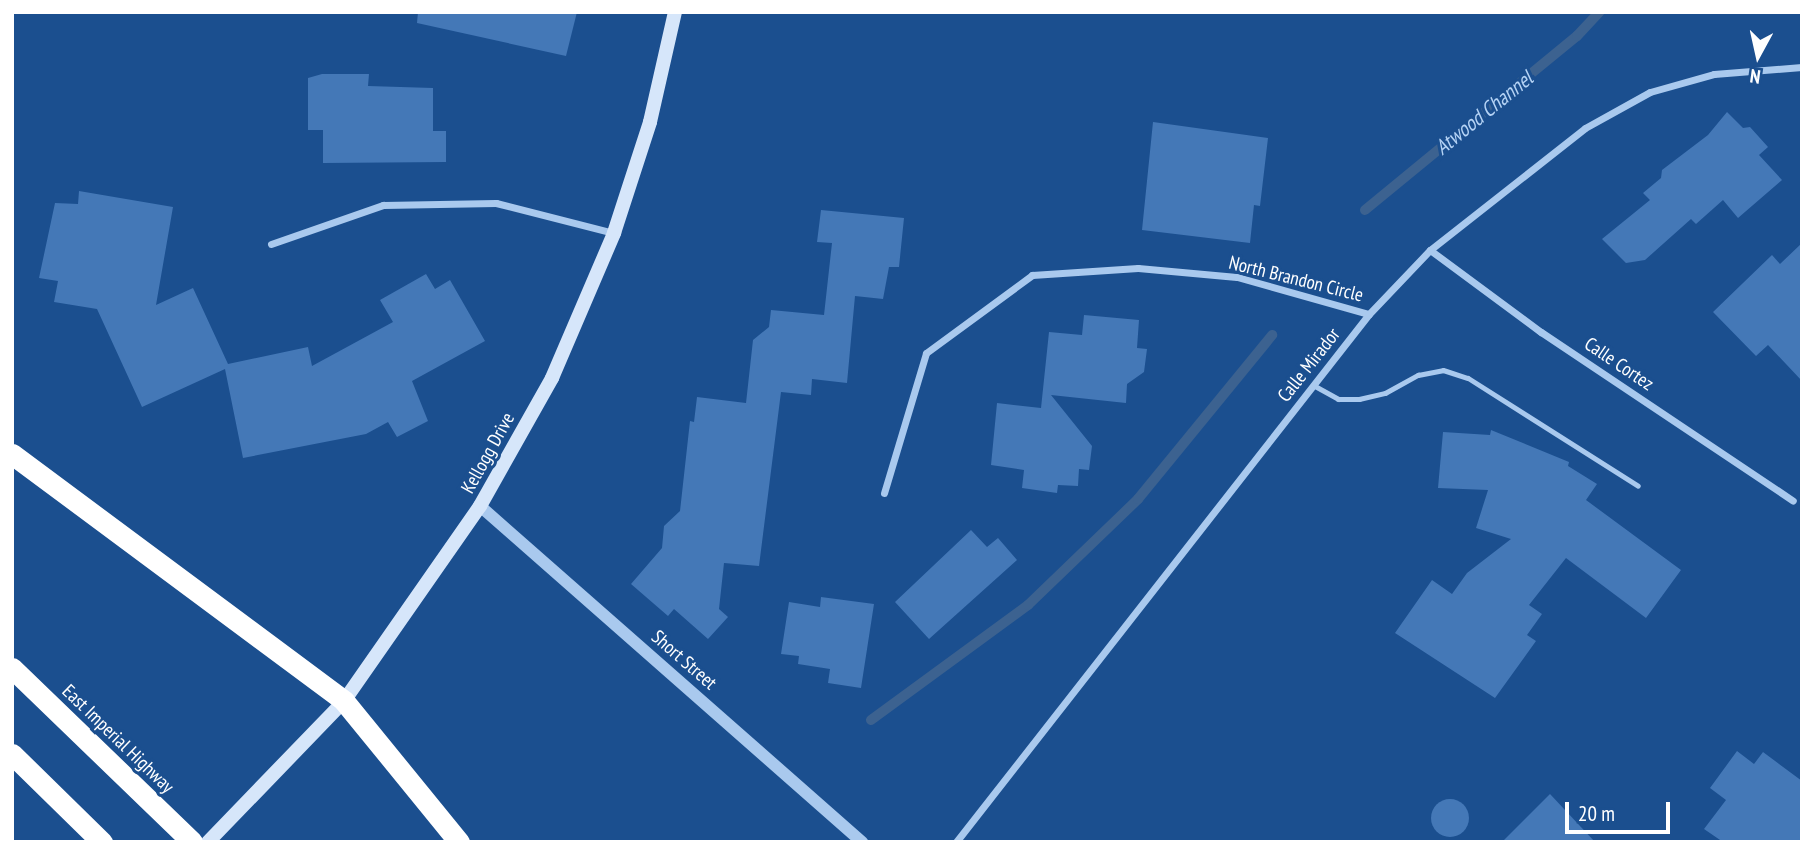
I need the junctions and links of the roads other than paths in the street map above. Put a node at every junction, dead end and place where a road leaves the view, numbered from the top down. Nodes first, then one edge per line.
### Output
1 (675, 12) edge
2 (1802, 67) edge
3 (614, 233) junction
4 (271, 244) dead end
5 (1430, 250) junction
6 (1369, 314) junction
7 (1313, 385) junction
8 (12, 454) edge
9 (1638, 486) dead end
10 (884, 493) dead end
11 (1793, 501) dead end
12 (480, 506) junction
13 (12, 668) edge
14 (344, 701) junction
15 (12, 754) edge
16 (102, 842) edge
17 (192, 842) edge
18 (208, 842) edge
19 (459, 842) edge
20 (862, 842) edge
21 (956, 842) edge

1 - 3 main road, Kellogg Drive
2 - 5 street, Calle Mirador
3 - 4 street
3 - 12 main road, Kellogg Drive
5 - 6 street, Calle Mirador
5 - 11 street, Calle Cortez
6 - 7 street, Calle Mirador
6 - 10 street, North Brandon Circle
7 - 9 lane
7 - 21 street, Calle Mirador
8 - 14 highway
12 - 14 main road, Kellogg Drive
12 - 20 street, Short Street
13 - 17 highway, East Imperial Highway
14 - 18 main road, Kellogg Drive
14 - 19 highway
15 - 16 highway

